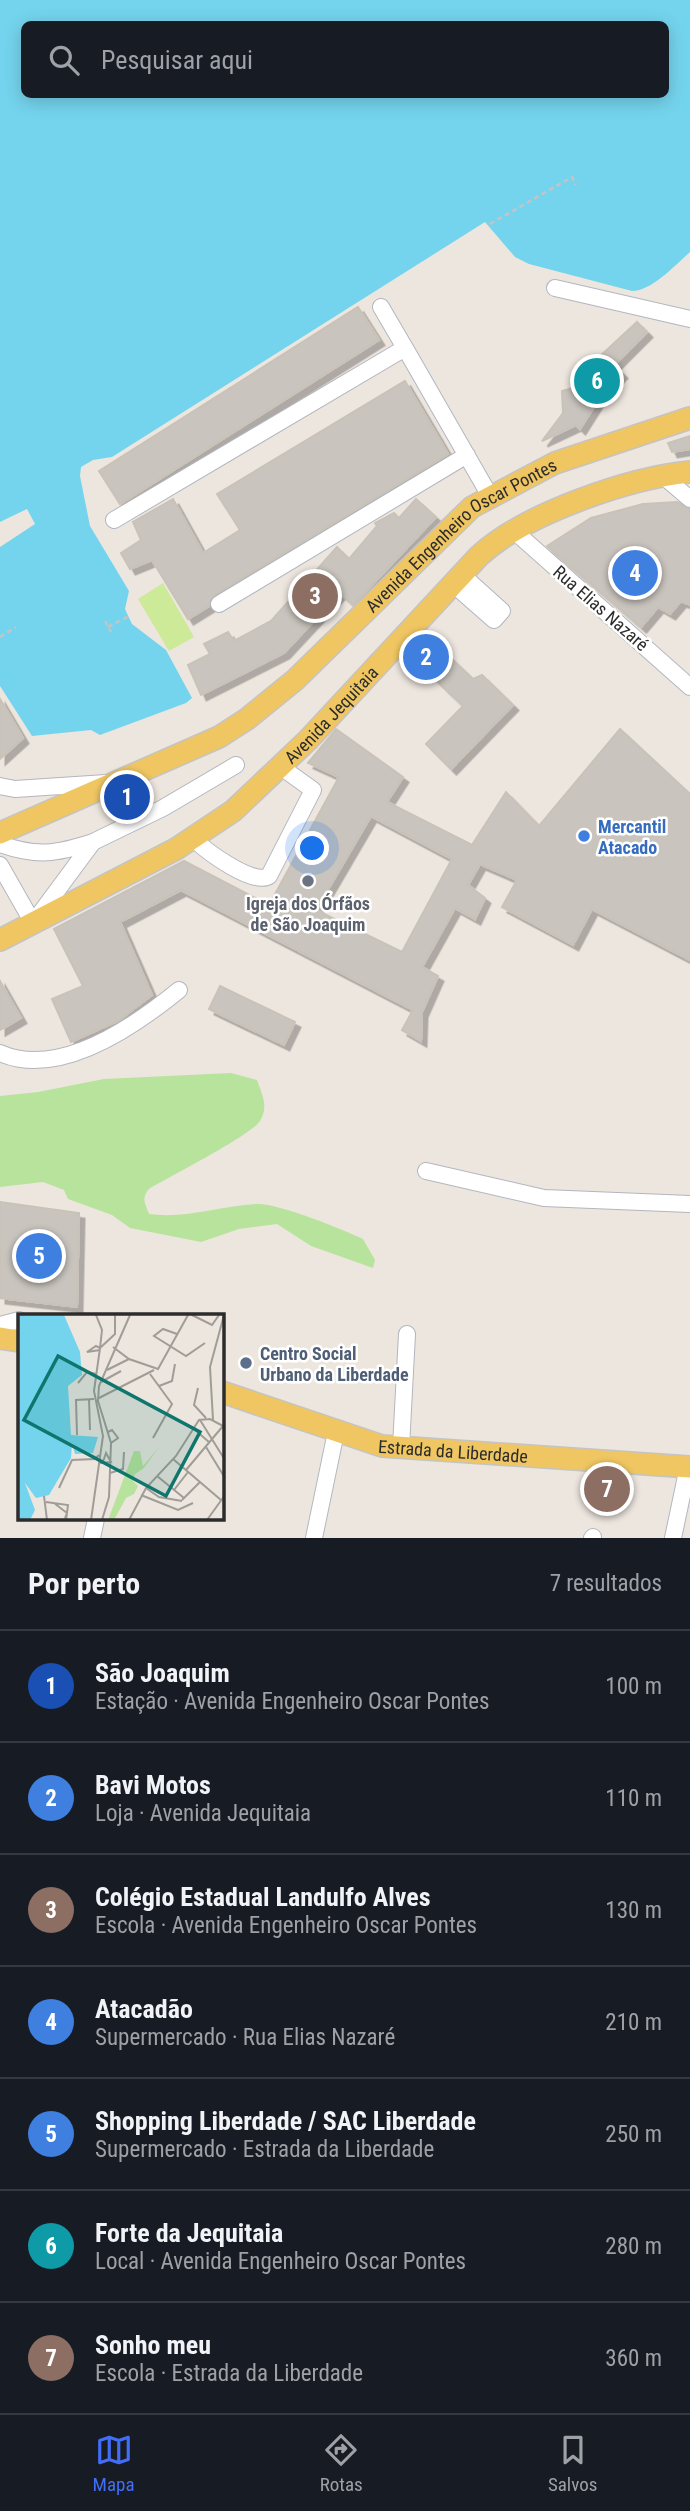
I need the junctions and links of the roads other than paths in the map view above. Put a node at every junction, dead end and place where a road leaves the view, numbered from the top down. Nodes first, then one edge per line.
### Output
1 (555, 288) dead end
2 (382, 307) dead end
3 (690, 319) edge
4 (405, 348) junction
5 (690, 418) edge
6 (467, 455) junction
7 (690, 471) edge
8 (663, 476) junction
9 (490, 496) junction
10 (690, 499) edge
11 (114, 520) dead end
12 (512, 529) junction
13 (457, 579) junction
14 (219, 604) dead end
15 (498, 616) dead end
16 (690, 687) edge
17 (236, 765) dead end
18 (281, 767) junction
19 (116, 783) junction
20 (0, 786) edge
21 (0, 833) edge
22 (194, 839) junction
23 (93, 842) junction
24 (0, 844) edge
25 (0, 865) edge
26 (33, 923) junction
27 (0, 940) edge
28 (178, 990) dead end
29 (0, 1053) edge
30 (426, 1171) dead end
31 (690, 1204) edge
32 (18, 1320) edge
33 (0, 1325) edge
34 (407, 1334) dead end
35 (0, 1338) edge
36 (18, 1341) edge
37 (224, 1393) edge
38 (336, 1432) junction
39 (401, 1447) junction
40 (689, 1467) edge
41 (96, 1520) edge
42 (92, 1538) edge
43 (314, 1538) edge
44 (673, 1538) edge

1 - 3 street
2 - 4 street
4 - 6 street
4 - 11 street
5 - 9 main road, Avenida Engenheiro Oscar Pontes
6 - 9 street
6 - 14 street
7 - 8 main road, Avenida Jequitaia
8 - 10 street
8 - 12 main road, Avenida Jequitaia
9 - 19 main road, Avenida Engenheiro Oscar Pontes
12 - 13 main road, Avenida Jequitaia
12 - 16 street, Rua Elias Nazaré
13 - 15 street
13 - 18 main road, Avenida Jequitaia
17 - 23 street
18 - 22 main road, Avenida Jequitaia
18 - 22 street
19 - 20 street
19 - 21 main road, Avenida Engenheiro Oscar Pontes
22 - 26 main road, Avenida Jequitaia
23 - 24 street
23 - 26 street
25 - 26 street
26 - 27 main road, Avenida Jequitaia
28 - 29 street
30 - 31 street
32 - 33 street
34 - 39 street
35 - 36 main road
37 - 38 main road, Estrada da Liberdade
38 - 39 main road, Estrada da Liberdade
38 - 43 street
39 - 40 main road, Estrada da Liberdade
40 - 44 street
41 - 42 street

